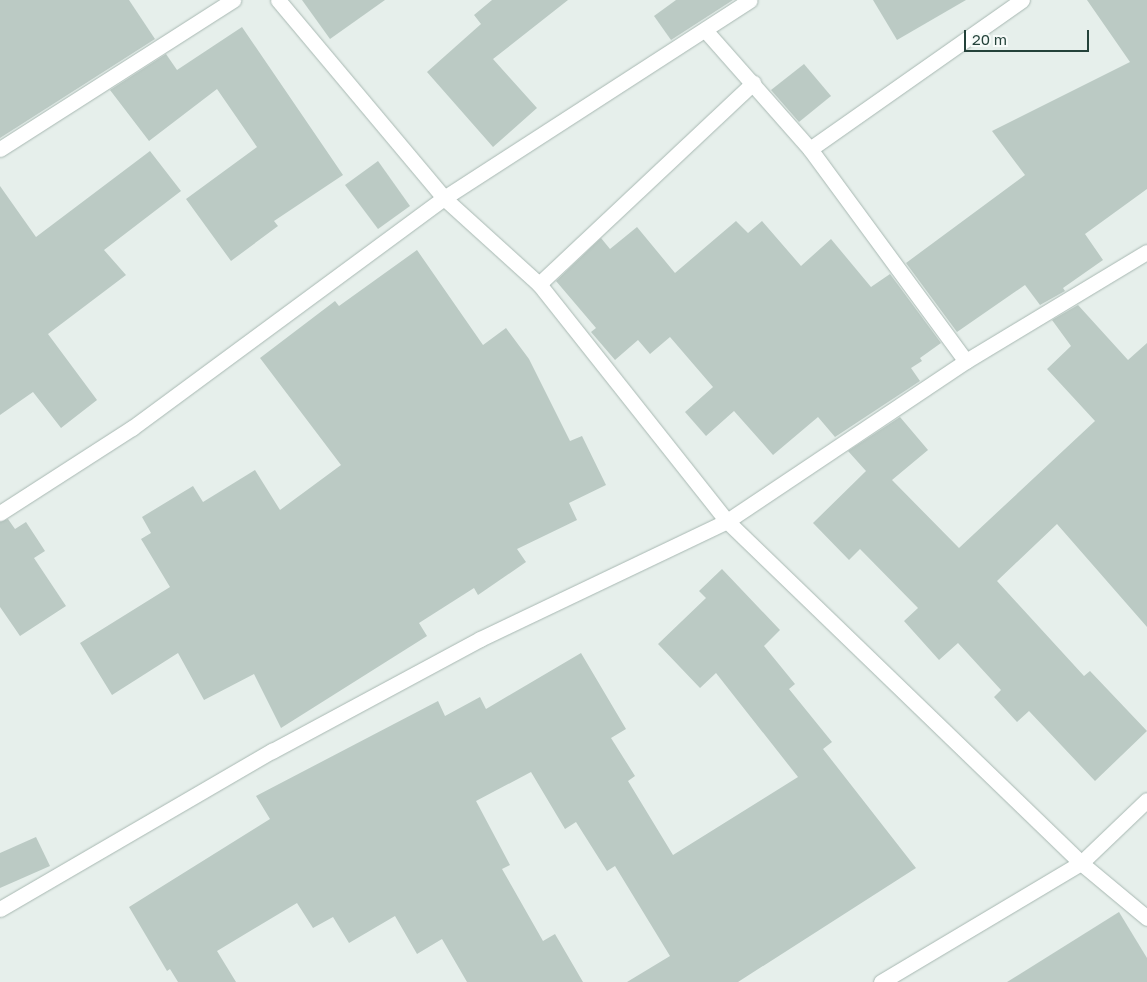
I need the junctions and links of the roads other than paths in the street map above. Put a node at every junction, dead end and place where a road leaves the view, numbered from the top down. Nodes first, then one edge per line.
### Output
1 (233, 0) edge
2 (278, 0) edge
3 (750, 0) edge
4 (1022, 0) edge
5 (705, 30) junction
6 (753, 83) junction
7 (0, 149) edge
8 (810, 149) junction
9 (444, 198) junction
10 (1147, 252) edge
11 (539, 284) junction
12 (966, 360) junction
13 (0, 513) edge
14 (727, 521) junction
15 (1147, 800) edge
16 (1081, 863) junction
17 (0, 909) edge
18 (1147, 918) edge
19 (881, 982) edge

1 - 7 street
2 - 9 street
3 - 5 street
4 - 8 street
5 - 6 street
5 - 9 street
6 - 8 street
6 - 11 street
8 - 12 street
9 - 11 street
9 - 13 street
10 - 12 street
11 - 14 street
12 - 14 street
14 - 16 street
14 - 17 street
15 - 16 street
16 - 18 street
16 - 19 street

